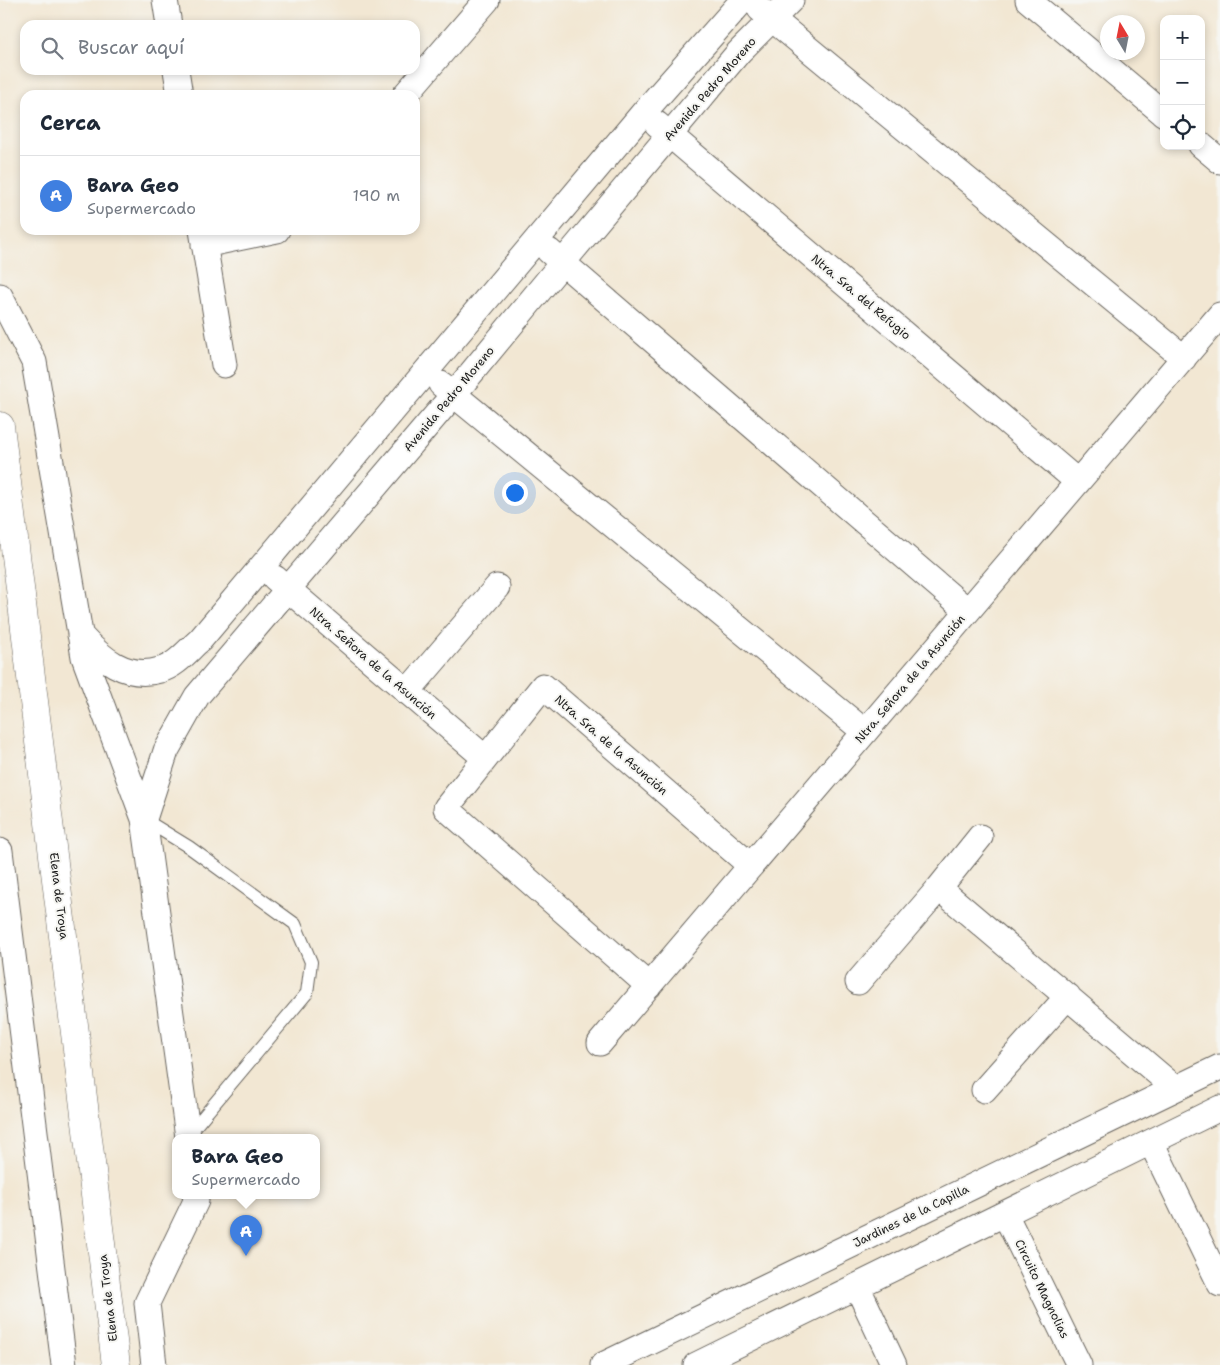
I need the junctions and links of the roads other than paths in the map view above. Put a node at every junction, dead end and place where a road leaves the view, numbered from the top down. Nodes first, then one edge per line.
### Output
1 (165, 0) edge
2 (487, 0) edge
3 (743, 0) edge
4 (748, 0) edge
5 (791, 0) edge
6 (1028, 0) edge
7 (772, 19) junction
8 (168, 20) edge
9 (177, 75) edge
10 (179, 90) edge
11 (409, 90) edge
12 (1160, 111) edge
13 (644, 112) junction
14 (669, 135) junction
15 (1205, 148) edge
16 (1220, 161) edge
17 (224, 235) edge
18 (203, 237) edge
19 (536, 240) junction
20 (563, 262) junction
21 (0, 296) edge
22 (1220, 315) edge
23 (1184, 358) junction
24 (224, 365) dead end
25 (426, 371) junction
26 (454, 394) junction
27 (0, 426) edge
28 (1078, 482) junction
29 (262, 566) junction
30 (497, 587) dead end
31 (288, 589) junction
32 (968, 611) junction
33 (80, 635) junction
34 (407, 692) junction
35 (865, 732) junction
36 (485, 758) junction
37 (144, 820) junction
38 (980, 837) dead end
39 (0, 851) edge
40 (751, 866) junction
41 (939, 888) junction
42 (858, 982) dead end
43 (648, 986) junction
44 (1068, 996) junction
45 (600, 1043) dead end
46 (1220, 1066) edge
47 (1175, 1088) junction
48 (984, 1090) dead end
49 (1220, 1108) edge
50 (188, 1134) edge
51 (190, 1134) edge
52 (1151, 1142) junction
53 (1024, 1161) junction
54 (1040, 1196) junction
55 (196, 1199) edge
56 (1005, 1214) junction
57 (1220, 1284) edge
58 (857, 1286) junction
59 (724, 1306) junction
60 (742, 1342) junction
61 (703, 1363) edge
62 (64, 1365) edge
63 (116, 1365) edge
64 (154, 1365) edge
65 (603, 1365) edge
66 (894, 1365) edge
67 (1079, 1365) edge

1 - 8 street
2 - 11 street
3 - 13 street
4 - 7 street
5 - 7 street, Avenida Pedro Moreno
6 - 12 street
7 - 14 street, Avenida Pedro Moreno
7 - 23 street
9 - 10 street
13 - 14 street, Ntra. Sra. del Refugio
13 - 19 street
14 - 20 street, Avenida Pedro Moreno
14 - 28 street, Ntra. Sra. del Refugio
15 - 16 street
17 - 18 street
18 - 24 street
19 - 20 street
19 - 25 street
20 - 26 street, Avenida Pedro Moreno
20 - 32 street
21 - 33 street
22 - 23 street, Ntra. Señora de la Asunción
23 - 28 street, Ntra. Señora de la Asunción
25 - 26 street
25 - 29 street
26 - 31 street, Avenida Pedro Moreno
26 - 35 street
27 - 63 main road, Elena de Troya
28 - 32 street, Ntra. Señora de la Asunción
29 - 31 street, Ntra. Señora de la Asunción
29 - 33 street
30 - 34 street
31 - 34 street, Ntra. Señora de la Asunción
31 - 37 street, Avenida Pedro Moreno
32 - 35 street, Ntra. Señora de la Asunción
33 - 37 street
34 - 36 street, Ntra. Señora de la Asunción
35 - 40 street, Ntra. Señora de la Asunción
36 - 40 street, Ntra. Sra. de la Asunción
36 - 43 street, Ntra. Sra. de la Asunción
37 - 50 street
37 - 51 lane
38 - 41 street
39 - 62 street
40 - 43 street, Ntra. Señora de la Asunción
41 - 42 street
41 - 44 street
43 - 45 street, Ntra. Señora de la Asunción
44 - 47 street
44 - 48 street
46 - 47 street, Jardines de la Capilla
47 - 53 street, Jardines de la Capilla
49 - 52 street
52 - 54 street
52 - 57 street
53 - 54 street
53 - 59 street, Jardines de la Capilla
54 - 56 street
55 - 64 street
56 - 58 street
56 - 67 street, Circuito Magnolias
58 - 60 street
58 - 66 street
59 - 60 street
59 - 65 street, Jardines de la Capilla
60 - 61 street

